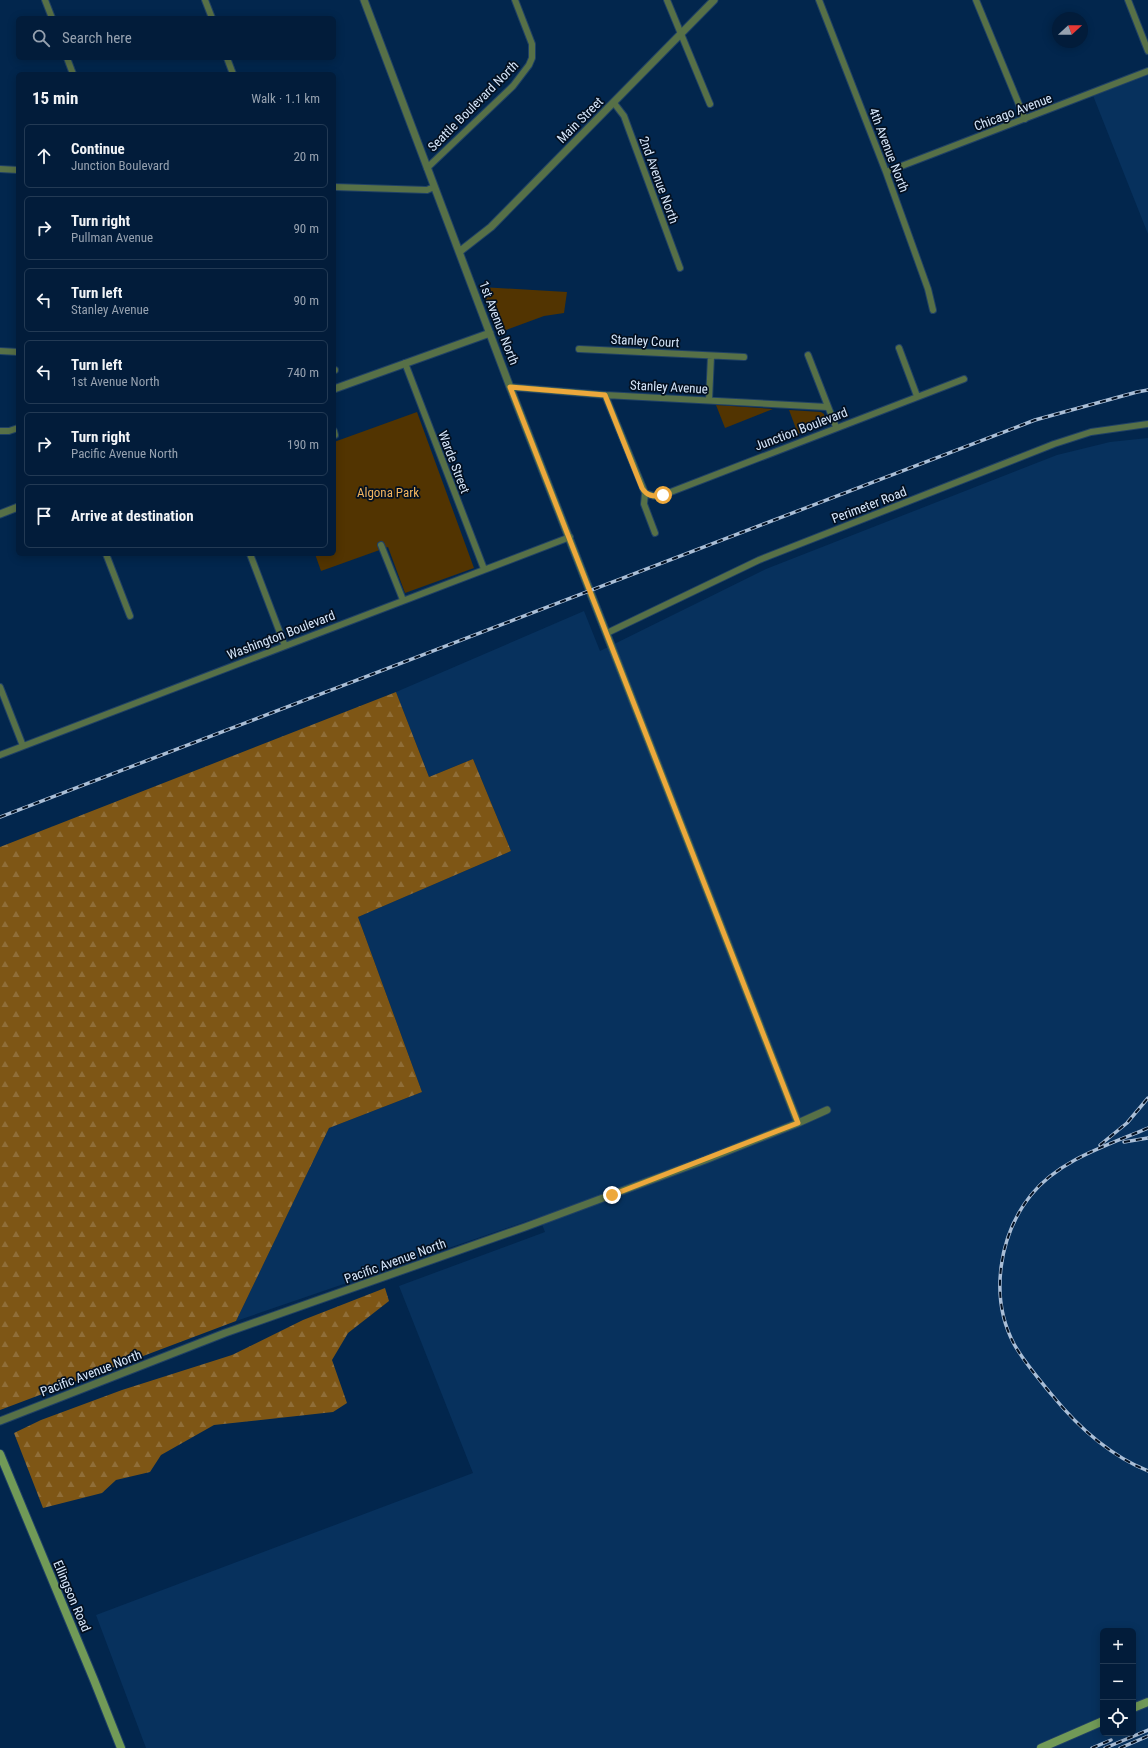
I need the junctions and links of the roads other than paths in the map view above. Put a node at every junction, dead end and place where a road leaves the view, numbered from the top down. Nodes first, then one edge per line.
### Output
1 (45, 0) edge
2 (205, 0) edge
3 (364, 0) edge
4 (515, 0) edge
5 (667, 0) edge
6 (714, 0) edge
7 (819, 0) edge
8 (976, 0) edge
9 (1128, 0) edge
10 (51, 16) edge
11 (211, 16) edge
12 (681, 34) junction
13 (1148, 51) edge
14 (68, 60) edge
15 (228, 60) edge
16 (1148, 71) edge
17 (72, 72) edge
18 (232, 72) edge
19 (614, 103) junction
20 (710, 104) dead end
21 (1025, 119) junction
22 (427, 168) junction
23 (0, 169) edge
24 (16, 170) edge
25 (886, 172) junction
26 (336, 187) edge
27 (434, 187) junction
28 (459, 252) junction
29 (680, 268) dead end
30 (933, 310) dead end
31 (490, 333) junction
32 (899, 348) dead end
33 (579, 349) dead end
34 (0, 351) edge
35 (16, 352) edge
36 (808, 355) dead end
37 (711, 356) junction
38 (744, 357) dead end
39 (405, 363) junction
40 (964, 378) dead end
41 (510, 387) junction
42 (336, 388) edge
43 (605, 395) junction
44 (917, 396) junction
45 (709, 400) junction
46 (827, 407) junction
47 (1148, 424) edge
48 (836, 428) junction
49 (16, 429) edge
50 (0, 432) edge
51 (645, 493) junction
52 (16, 508) edge
53 (0, 514) edge
54 (655, 533) dead end
55 (570, 537) junction
56 (381, 545) dead end
57 (107, 556) edge
58 (251, 556) edge
59 (484, 569) junction
60 (403, 600) junction
61 (130, 616) dead end
62 (607, 633) junction
63 (285, 646) junction
64 (0, 687) edge
65 (23, 746) junction
66 (0, 755) edge
67 (827, 1110) dead end
68 (798, 1123) junction
69 (0, 1421) edge
70 (0, 1454) edge
71 (1148, 1702) edge
72 (1136, 1707) edge
73 (1100, 1722) edge
74 (121, 1748) edge
75 (1041, 1748) edge

1 - 10 street
2 - 11 street
3 - 22 street, 1st Avenue North
4 - 22 street, Seattle Boulevard North
5 - 12 street
6 - 12 street, Main Street
7 - 25 street, 4th Avenue North
8 - 21 street
9 - 13 street
12 - 19 street, Main Street
12 - 20 street
14 - 17 street
15 - 18 street
16 - 21 street, Chicago Avenue
19 - 28 street, Main Street
19 - 29 street, 2nd Avenue North
21 - 25 street, Chicago Avenue
22 - 27 street, 1st Avenue North
23 - 24 street
25 - 30 street, 4th Avenue North
26 - 27 street
27 - 28 street, 1st Avenue North
28 - 31 street, 1st Avenue North
31 - 39 street
31 - 41 street, 1st Avenue North
32 - 44 street
33 - 37 street, Stanley Court
34 - 35 street
36 - 46 street
37 - 38 street, Stanley Court
37 - 45 street
39 - 42 street
39 - 59 street, Warde Street
40 - 44 street, Junction Boulevard
41 - 43 street, Stanley Avenue
41 - 55 street, 1st Avenue North
43 - 45 street, Stanley Avenue
43 - 51 street
44 - 48 street, Junction Boulevard
45 - 46 street, Stanley Avenue
46 - 48 street
47 - 62 street, Perimeter Road
48 - 51 street, Junction Boulevard
49 - 50 street
51 - 54 street
52 - 53 street
55 - 59 street, Washington Boulevard
55 - 62 street, 1st Avenue North
56 - 60 street
57 - 61 street
58 - 63 street
59 - 60 street, Washington Boulevard
60 - 63 street, Washington Boulevard
62 - 68 street, 1st Avenue North
63 - 65 street, Washington Boulevard
64 - 65 street
65 - 66 street, Washington Boulevard
67 - 68 street, Pacific Avenue North
68 - 69 street, Pacific Avenue North
70 - 74 main road, Ellingson Road
71 - 72 main road
73 - 75 main road

